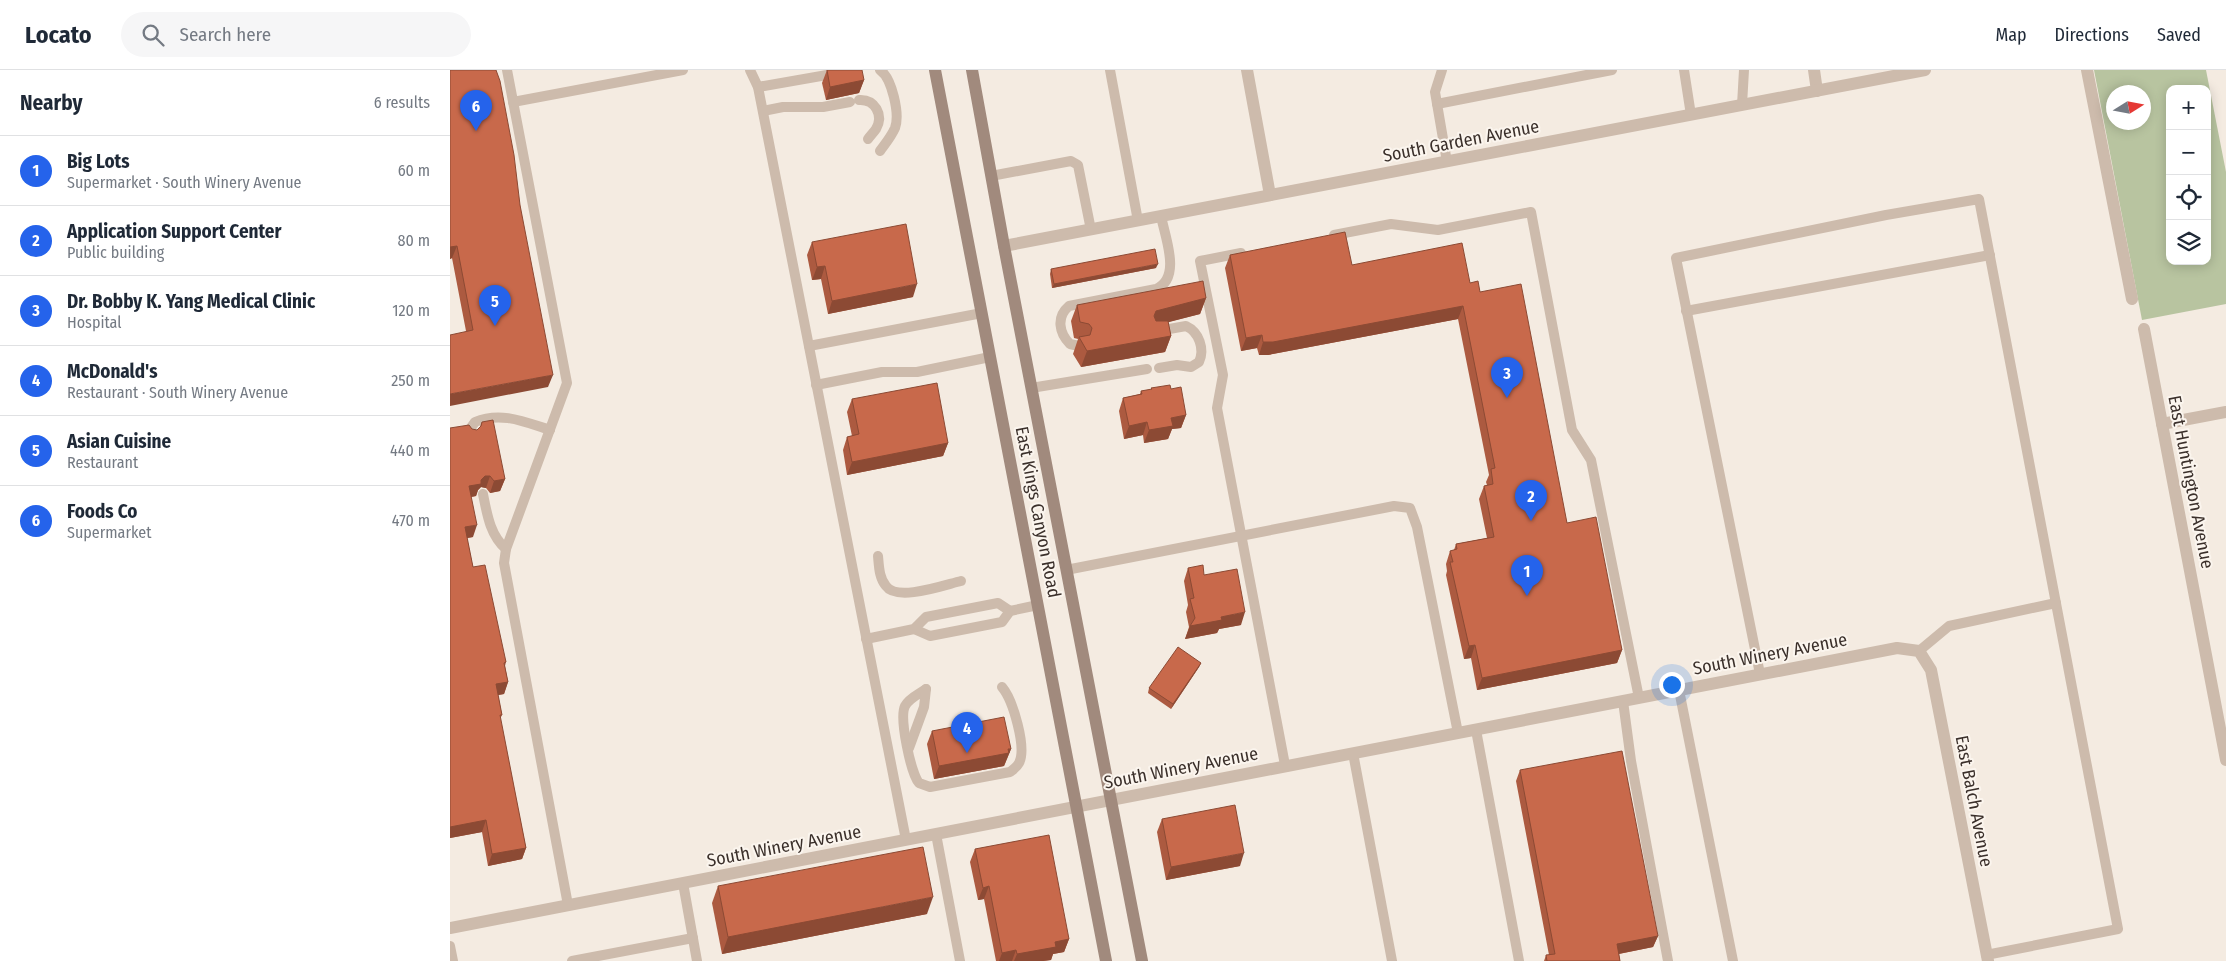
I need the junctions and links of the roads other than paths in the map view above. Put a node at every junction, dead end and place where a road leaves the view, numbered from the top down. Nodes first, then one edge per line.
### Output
1 (507, 70) edge
2 (683, 70) edge
3 (750, 70) edge
4 (880, 70) edge
5 (935, 70) edge
6 (972, 70) edge
7 (1110, 70) edge
8 (1247, 70) edge
9 (1442, 70) edge
10 (1612, 70) edge
11 (1684, 70) edge
12 (1744, 70) edge
13 (1814, 70) edge
14 (1925, 70) edge
15 (2087, 70) edge
16 (844, 72) edge
17 (758, 87) junction
18 (1817, 91) junction
19 (514, 102) junction
20 (1437, 104) junction
21 (1742, 105) junction
22 (763, 111) junction
23 (1691, 115) junction
24 (868, 139) dead end
25 (880, 152) dead end
26 (1447, 162) junction
27 (991, 176) junction
28 (1270, 196) junction
29 (1161, 216) junction
30 (1138, 220) junction
31 (1091, 230) junction
32 (1326, 237) edge
33 (1004, 246) junction
34 (1252, 251) edge
35 (1990, 255) junction
36 (2132, 299) dead end
37 (1686, 311) junction
38 (982, 313) junction
39 (2144, 329) dead end
40 (1155, 332) edge
41 (809, 346) junction
42 (1079, 346) edge
43 (990, 357) junction
44 (1159, 368) dead end
45 (1147, 370) dead end
46 (816, 385) junction
47 (1031, 388) junction
48 (2226, 412) edge
49 (2162, 424) junction
50 (550, 430) junction
51 (471, 435) edge
52 (483, 494) edge
53 (1241, 536) junction
54 (506, 549) junction
55 (878, 556) dead end
56 (1066, 570) junction
57 (961, 581) dead end
58 (2056, 603) junction
59 (1038, 605) junction
60 (1010, 611) junction
61 (914, 629) junction
62 (866, 639) junction
63 (1920, 651) junction
64 (1760, 674) junction
65 (1002, 687) dead end
66 (1679, 690) junction
67 (1639, 698) junction
68 (1623, 701) junction
69 (1476, 730) junction
70 (1458, 733) junction
71 (909, 749) junction
72 (1353, 753) junction
73 (2226, 760) edge
74 (1285, 765) junction
75 (1111, 800) junction
76 (1077, 807) junction
77 (936, 834) junction
78 (906, 840) junction
79 (683, 883) junction
80 (568, 905) junction
81 (450, 928) edge
82 (693, 938) junction
83 (450, 946) edge
84 (1987, 958) edge
85 (453, 961) edge
86 (572, 961) edge
87 (698, 961) edge
88 (960, 961) edge
89 (1106, 961) edge
90 (1142, 961) edge
91 (1392, 961) edge
92 (1519, 961) edge
93 (1668, 961) edge
94 (1733, 961) edge

1 - 19 lane
2 - 19 lane
3 - 17 lane
4 - 25 lane
5 - 38 main road, East Kings Canyon Road
6 - 27 main road, East Kings Canyon Road
7 - 30 lane
8 - 28 street
9 - 20 lane
10 - 20 lane
11 - 23 lane
12 - 21 lane
13 - 18 street
14 - 18 street, South Garden Avenue
15 - 36 street
16 - 17 lane
17 - 22 lane
18 - 21 street, South Garden Avenue
19 - 50 lane
20 - 26 lane
21 - 23 street, South Garden Avenue
22 - 24 lane
22 - 41 lane
23 - 26 street, South Garden Avenue
26 - 28 street, South Garden Avenue
27 - 31 lane
27 - 33 main road, East Kings Canyon Road
28 - 29 street, South Garden Avenue
29 - 30 street, South Garden Avenue
29 - 42 lane
30 - 31 street, South Garden Avenue
31 - 33 street, South Garden Avenue
32 - 67 lane
33 - 47 main road, East Kings Canyon Road
34 - 53 lane
35 - 37 lane
35 - 37 lane
35 - 58 lane
37 - 64 lane
38 - 41 lane
38 - 43 main road, East Kings Canyon Road
39 - 49 street, East Huntington Avenue
40 - 44 lane
41 - 46 lane
43 - 46 lane
43 - 59 main road, East Kings Canyon Road
45 - 47 lane
46 - 62 lane
47 - 56 main road, East Kings Canyon Road
48 - 49 street
49 - 73 street, East Huntington Avenue
50 - 51 lane
50 - 54 lane
52 - 54 lane
53 - 56 lane
53 - 70 lane
53 - 74 lane
54 - 80 lane
55 - 57 lane
56 - 75 main road, East Kings Canyon Road
58 - 63 lane
58 - 84 lane
59 - 60 lane
59 - 76 main road, East Kings Canyon Road
60 - 61 lane
60 - 61 lane
61 - 62 lane
62 - 78 lane
63 - 64 street, South Winery Avenue
63 - 84 street, East Balch Avenue
64 - 66 street, South Winery Avenue
65 - 71 lane
66 - 67 street, South Winery Avenue
66 - 94 lane
67 - 68 street, South Winery Avenue
68 - 69 street, South Winery Avenue
68 - 93 lane
69 - 70 street, South Winery Avenue
69 - 92 lane
70 - 72 street, South Winery Avenue
71 - 71 lane
72 - 74 street, South Winery Avenue
72 - 91 lane
74 - 75 street, South Winery Avenue
75 - 76 street, South Winery Avenue
75 - 90 main road, East Kings Canyon Road
76 - 77 street, South Winery Avenue
76 - 89 main road, East Kings Canyon Road
77 - 78 street, South Winery Avenue
77 - 88 lane
78 - 79 street, South Winery Avenue
79 - 80 street, South Winery Avenue
79 - 82 lane
80 - 81 street, South Winery Avenue
82 - 86 lane
82 - 87 lane
83 - 85 lane

